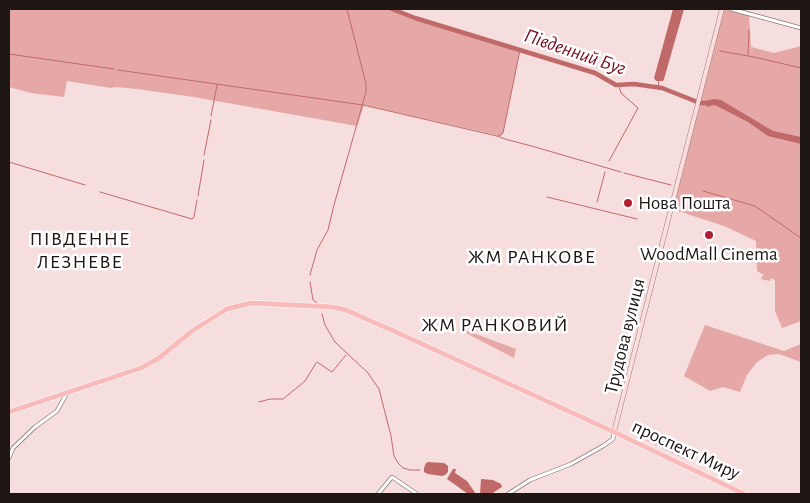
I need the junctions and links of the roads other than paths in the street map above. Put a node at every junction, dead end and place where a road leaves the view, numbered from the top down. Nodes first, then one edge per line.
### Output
1 (722, 9) edge
2 (731, 9) edge
3 (801, 28) edge
4 (67, 394) junction
5 (9, 412) edge
6 (614, 432) junction
7 (9, 458) edge
8 (378, 494) edge
9 (417, 494) edge
10 (508, 494) edge
11 (744, 494) edge

1 - 6 main road, Трудова вулиця
2 - 3 street
4 - 5 main road, проспект Миру
4 - 6 main road, проспект Миру
4 - 7 street
6 - 10 street, Трудова вулиця
6 - 11 main road, проспект Миру
8 - 9 street

